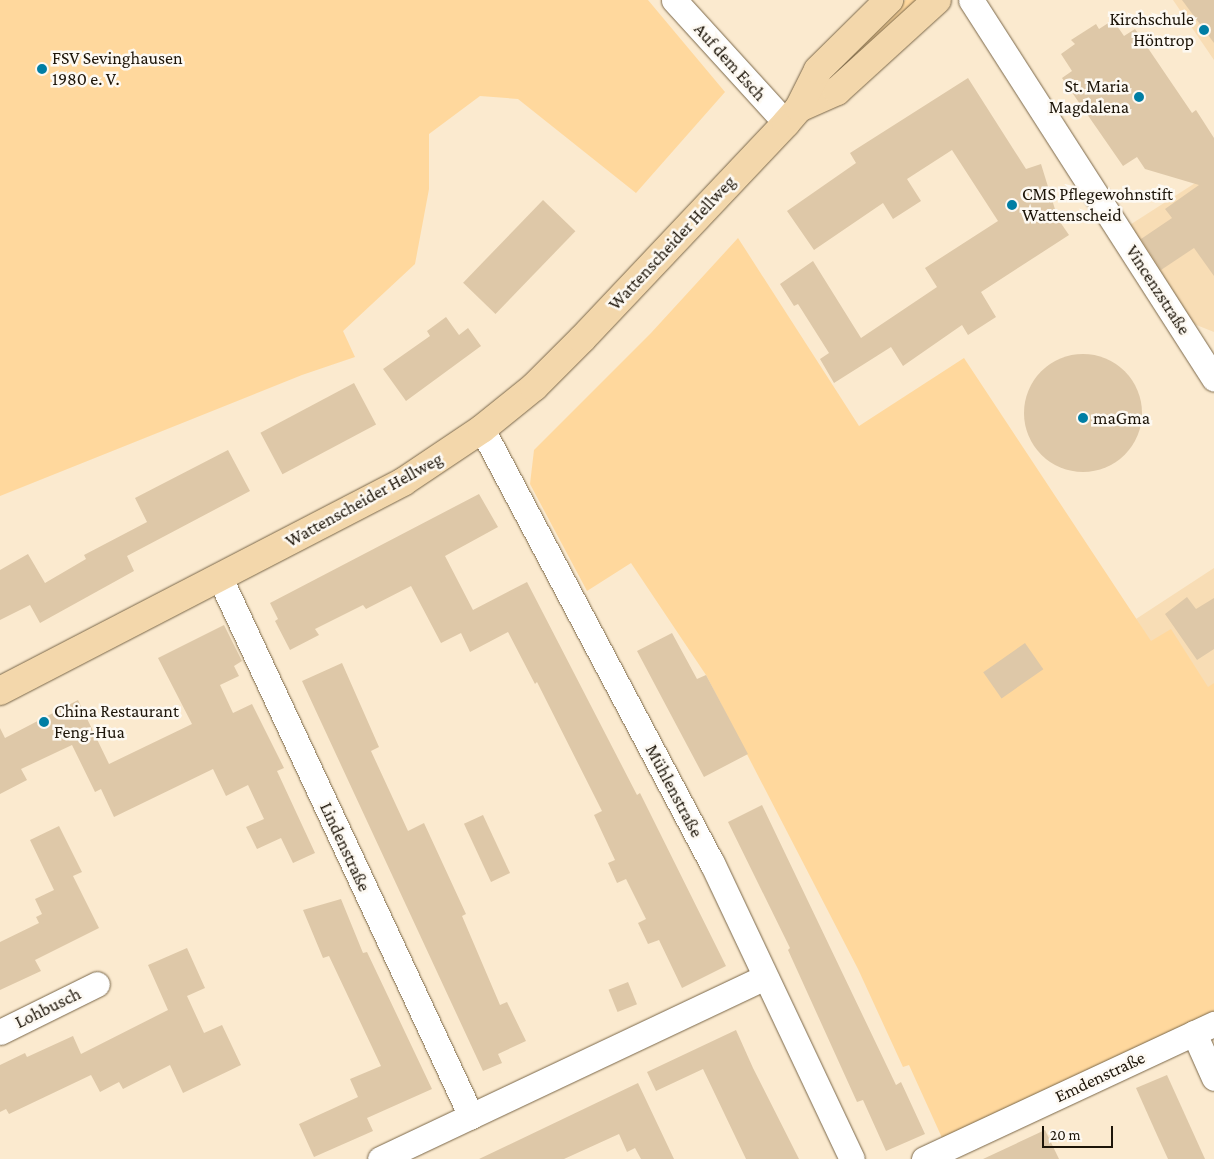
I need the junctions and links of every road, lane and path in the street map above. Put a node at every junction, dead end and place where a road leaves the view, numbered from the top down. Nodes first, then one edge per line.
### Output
1 (674, 0) edge
2 (889, 0) edge
3 (937, 0) edge
4 (971, 0) edge
5 (793, 115) junction
6 (1214, 379) edge
7 (482, 429) junction
8 (220, 578) junction
9 (0, 691) edge
10 (765, 977) junction
11 (97, 984) dead end
12 (1204, 1029) edge
13 (0, 1032) edge
14 (1214, 1078) edge
15 (471, 1116) junction
16 (380, 1159) edge
17 (852, 1159) edge
18 (924, 1159) edge

1 - 5 street, Auf dem Esch
2 - 5 main road, Wattenscheider Hellweg
3 - 5 main road, Wattenscheider Hellweg
4 - 6 street, Vincenzstraße
5 - 7 main road, Wattenscheider Hellweg
7 - 8 main road, Wattenscheider Hellweg
7 - 10 street, Mühlenstraße
8 - 9 main road, Wattenscheider Hellweg
8 - 15 street, Lindenstraße
10 - 15 street
10 - 17 street, Mühlenstraße
11 - 13 street, Lohbusch
12 - 14 street, Emdenstraße
12 - 18 street, Emdenstraße
15 - 16 street

